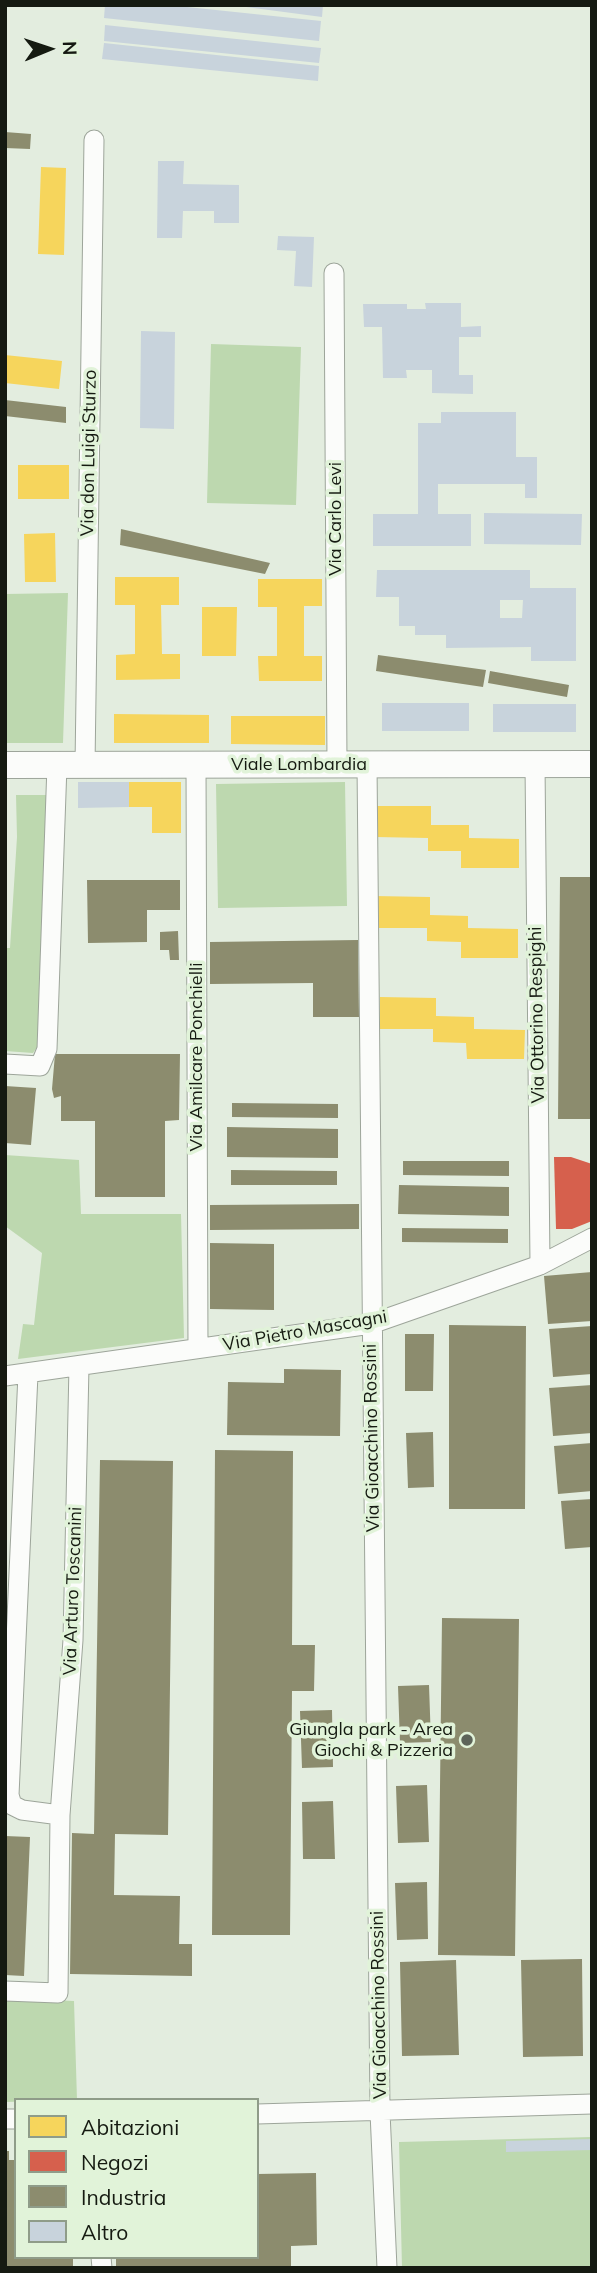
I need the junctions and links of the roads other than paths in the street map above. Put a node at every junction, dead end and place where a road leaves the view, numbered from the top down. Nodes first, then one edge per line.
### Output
1 (94, 141) dead end
2 (334, 273) dead end
3 (337, 764) junction
4 (367, 764) junction
5 (535, 764) junction
6 (592, 764) edge
7 (5, 765) edge
8 (57, 765) junction
9 (85, 765) junction
10 (196, 765) junction
11 (5, 1063) edge
12 (592, 1238) edge
13 (540, 1265) junction
14 (371, 1324) junction
15 (198, 1349) junction
16 (79, 1366) junction
17 (28, 1374) junction
18 (5, 1376) edge
19 (60, 1815) junction
20 (5, 1991) edge
21 (592, 2104) edge
22 (380, 2112) junction
23 (259, 2114) edge
24 (387, 2268) edge

1 - 9 street, Via don Luigi Sturzo
2 - 3 street, Via Carlo Levi
3 - 4 street, Viale Lombardia
3 - 10 street, Viale Lombardia
4 - 5 street, Viale Lombardia
4 - 14 street, Via Gioacchino Rossini
5 - 6 street, Viale Lombardia
5 - 13 street, Via Ottorino Respighi
7 - 8 street, Viale Lombardia
8 - 9 street, Viale Lombardia
8 - 11 street
9 - 10 street, Viale Lombardia
10 - 15 street, Via Amilcare Ponchielli
12 - 13 street, Via Pietro Mascagni
13 - 14 street, Via Pietro Mascagni
14 - 15 street, Via Pietro Mascagni
14 - 22 street, Via Gioacchino Rossini
15 - 16 street, Via Pietro Mascagni
16 - 17 street, Via Pietro Mascagni
16 - 19 street, Via Arturo Toscanini
17 - 18 street, Via Pietro Mascagni
17 - 19 street
19 - 20 street, Via Arturo Toscanini
21 - 22 street
22 - 23 street
22 - 24 street, Via Gioacchino Rossini

